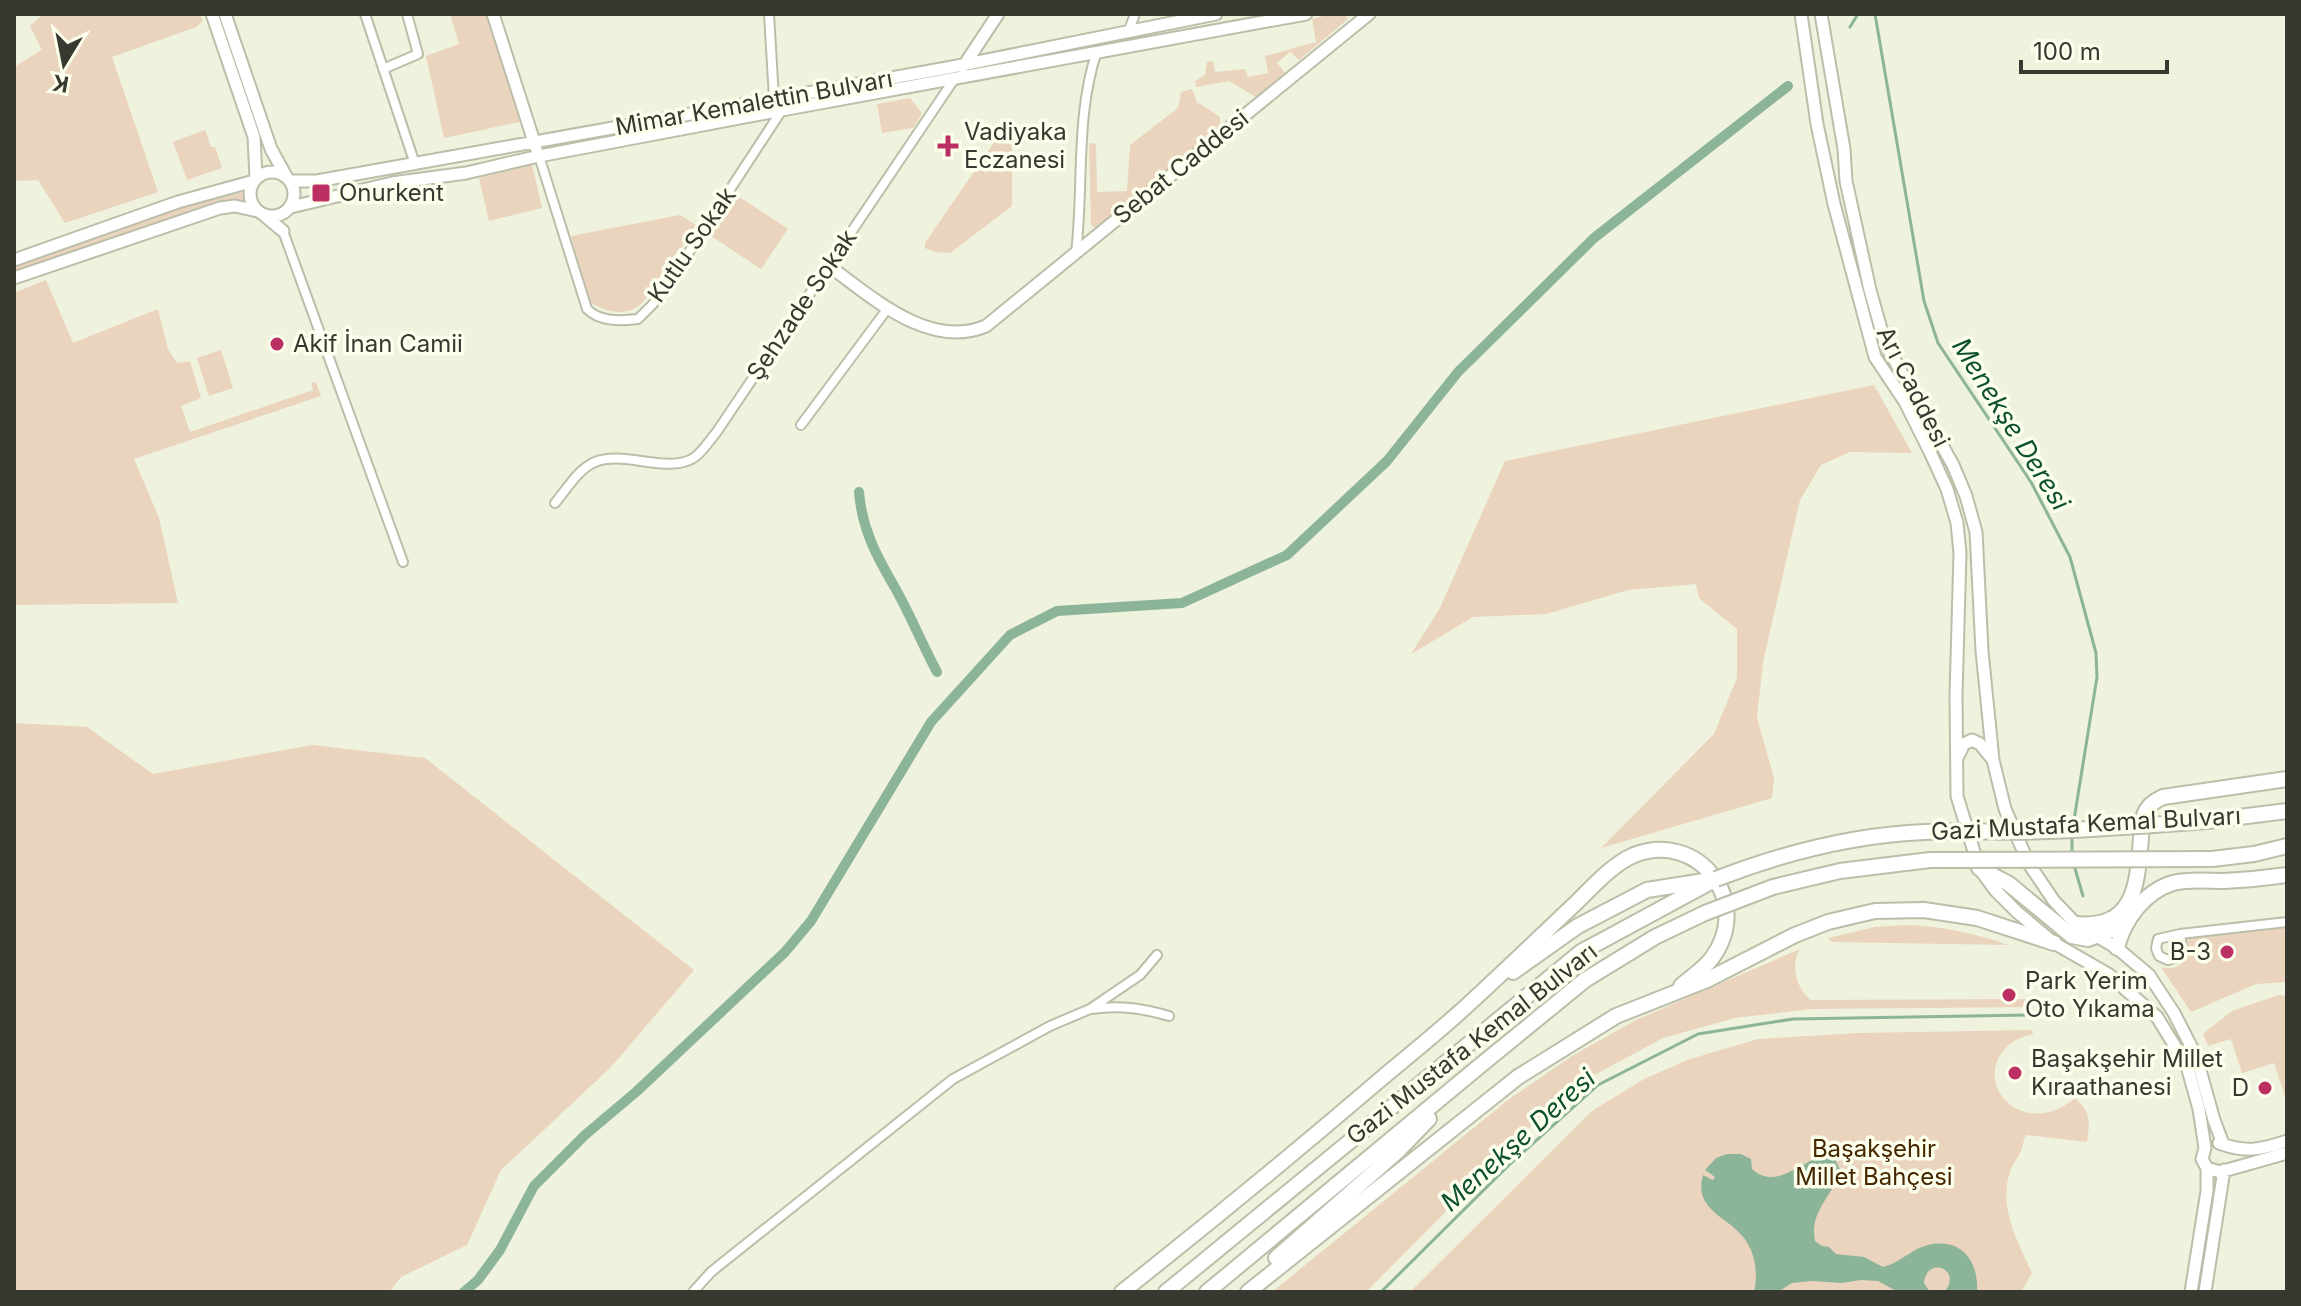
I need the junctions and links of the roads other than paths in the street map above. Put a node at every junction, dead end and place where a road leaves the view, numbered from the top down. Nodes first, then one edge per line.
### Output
1 (212, 14) edge
2 (225, 14) edge
3 (365, 14) edge
4 (407, 14) edge
5 (493, 14) edge
6 (769, 14) edge
7 (998, 14) edge
8 (1135, 14) edge
9 (1216, 14) edge
10 (1306, 14) edge
11 (1369, 14) edge
12 (1801, 14) edge
13 (1821, 14) edge
14 (1129, 30) junction
15 (1103, 36) junction
16 (1098, 51) junction
17 (965, 64) junction
18 (383, 69) junction
19 (955, 77) junction
20 (774, 99) junction
21 (782, 110) junction
22 (534, 143) junction
23 (539, 156) junction
24 (415, 164) junction
25 (288, 179) junction
26 (255, 180) junction
27 (289, 209) junction
28 (261, 213) junction
29 (283, 231) junction
30 (1076, 253) junction
31 (14, 260) edge
32 (829, 266) junction
33 (14, 278) edge
34 (888, 308) junction
35 (801, 425) dead end
36 (555, 503) dead end
37 (403, 562) dead end
38 (1956, 760) junction
39 (1993, 760) junction
40 (2287, 779) edge
41 (2287, 811) edge
42 (2287, 846) edge
43 (1979, 868) junction
44 (2287, 875) edge
45 (1716, 879) junction
46 (2287, 922) edge
47 (2076, 924) junction
48 (2124, 925) junction
49 (2180, 934) dead end
50 (2097, 936) junction
51 (2054, 943) junction
52 (2117, 948) junction
53 (1157, 955) dead end
54 (1671, 994) junction
55 (1471, 1002) junction
56 (1090, 1009) junction
57 (1169, 1016) dead end
58 (1476, 1069) junction
59 (2287, 1141) edge
60 (2224, 1144) junction
61 (2205, 1148) junction
62 (2287, 1153) edge
63 (2207, 1168) junction
64 (2226, 1169) junction
65 (693, 1292) edge
66 (1125, 1292) edge
67 (1166, 1292) edge
68 (1207, 1292) edge
69 (1238, 1292) edge
70 (1248, 1292) edge
71 (2191, 1292) edge
72 (2205, 1292) edge

1 - 26 main road
2 - 25 main road
3 - 18 street
4 - 18 street
5 - 22 main road
6 - 20 street
7 - 17 main road
8 - 14 street
9 - 14 main road, Mimar Kemalettin Bulvarı
10 - 16 main road
11 - 30 main road, Sebat Caddesi
12 - 38 main road, Arı Caddesi
13 - 39 main road, Arı Caddesi
14 - 15 main road, Mimar Kemalettin Bulvarı
15 - 16 main road
15 - 17 main road, Mimar Kemalettin Bulvarı
16 - 19 main road
16 - 30 street
17 - 19 main road
17 - 20 main road, Mimar Kemalettin Bulvarı
18 - 24 street
19 - 21 main road
19 - 32 street, Şehzade Sokak
20 - 22 main road, Mimar Kemalettin Bulvarı
21 - 23 main road
21 - 23 street, Kutlu Sokak
22 - 23 main road
22 - 24 main road, Mimar Kemalettin Bulvarı
23 - 27 main road
24 - 25 main road, Mimar Kemalettin Bulvarı
25 - 26 main road
25 - 27 main road
26 - 28 main road
26 - 31 main road
27 - 28 main road
27 - 29 main road
28 - 29 main road
28 - 33 main road
29 - 37 street
30 - 34 main road, Sebat Caddesi
32 - 34 main road
32 - 36 street, Şehzade Sokak
34 - 35 street
38 - 39 main road
38 - 43 main road, Arı Caddesi
39 - 47 main road, Arı Caddesi
40 - 47 highway
41 - 45 highway, Gazi Mustafa Kemal Bulvarı, bridge
42 - 58 highway, Gazi Mustafa Kemal Bulvarı, bridge
43 - 50 highway
43 - 51 main road
44 - 48 highway
45 - 54 highway
45 - 55 highway
45 - 55 highway
45 - 67 highway, Gazi Mustafa Kemal Bulvarı
46 - 49 street
47 - 50 main road, Arı Caddesi
48 - 50 highway
48 - 52 highway
50 - 52 main road, Arı Caddesi
51 - 54 highway
51 - 61 main road
52 - 60 main road, Arı Caddesi
53 - 56 street
54 - 70 highway
55 - 66 highway
56 - 57 street
56 - 65 street
58 - 68 highway, Gazi Mustafa Kemal Bulvarı
58 - 69 highway
59 - 60 main road
60 - 61 main road
60 - 64 main road
61 - 63 main road
62 - 64 main road
63 - 64 main road
63 - 71 main road
64 - 72 main road

